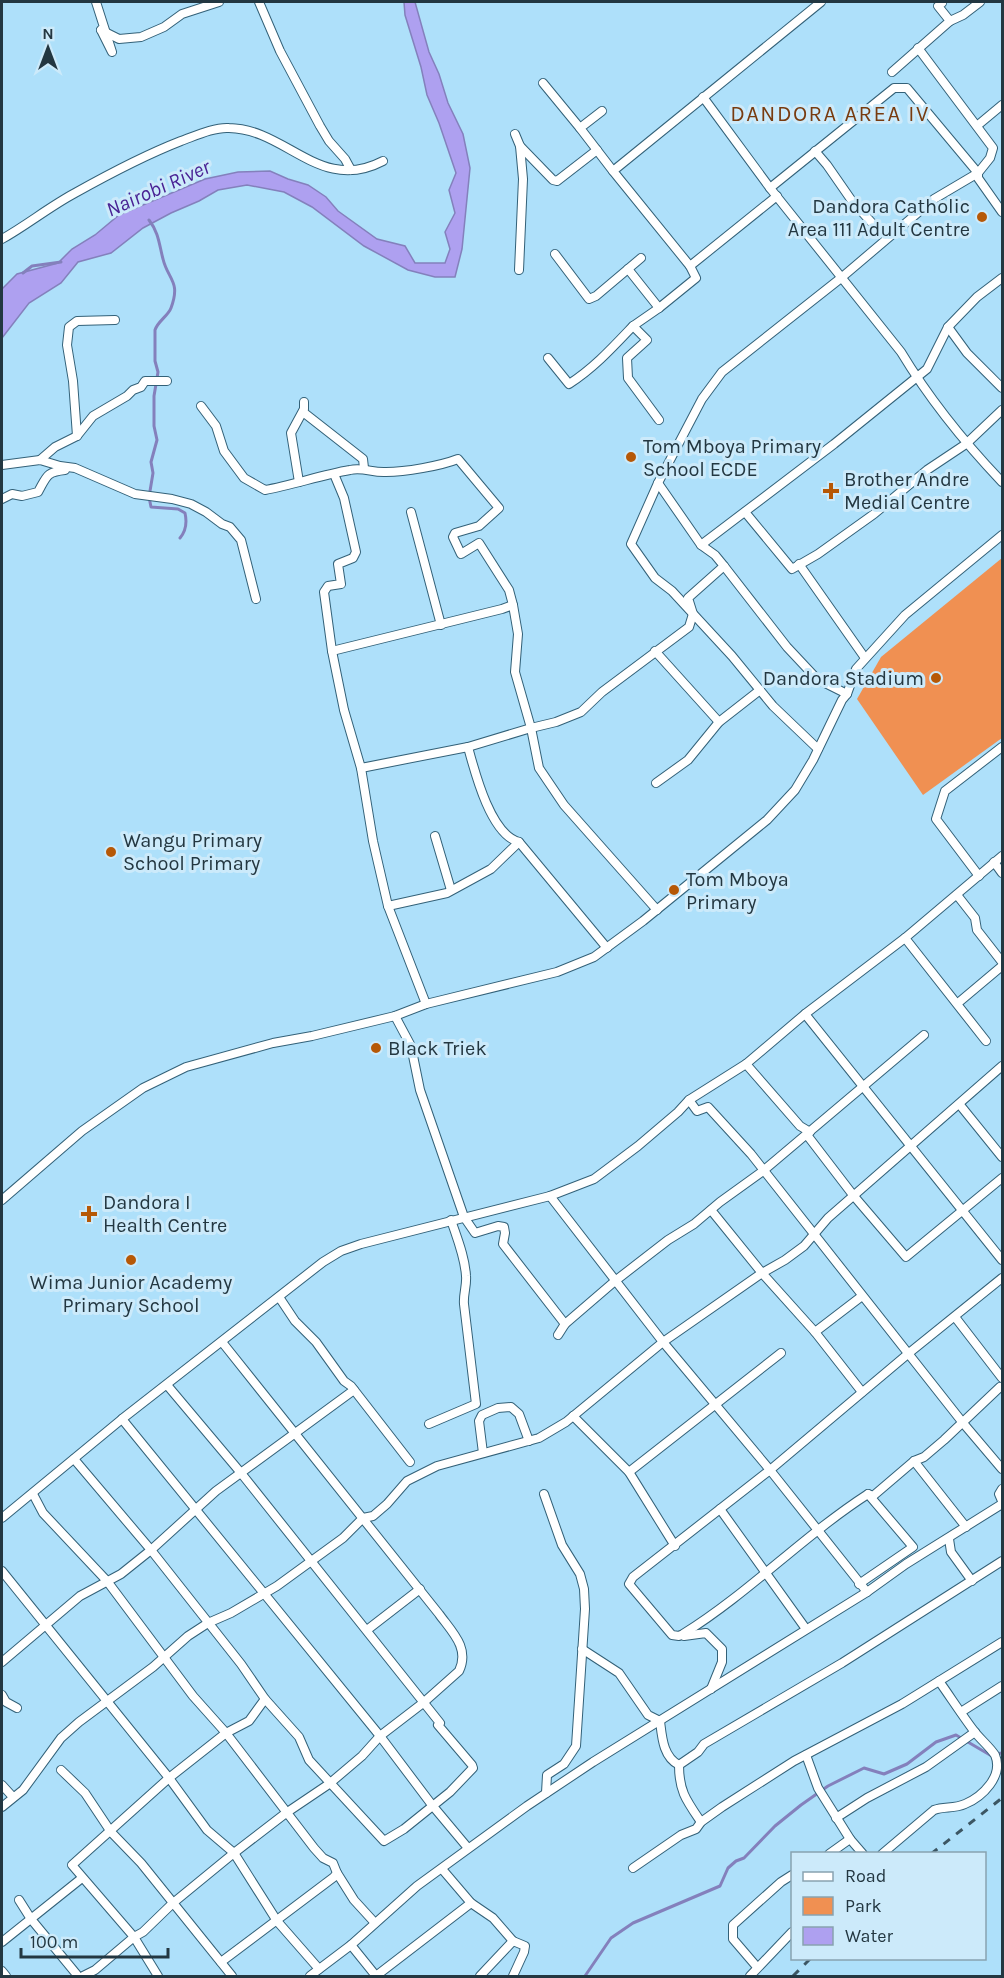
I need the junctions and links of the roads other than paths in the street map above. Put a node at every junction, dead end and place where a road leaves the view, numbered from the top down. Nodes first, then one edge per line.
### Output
1 (96, 2) edge
2 (219, 2) edge
3 (259, 2) edge
4 (821, 2) edge
5 (940, 2) edge
6 (980, 2) edge
7 (950, 21) junction
8 (918, 48) junction
9 (892, 72) dead end
10 (543, 83) dead end
11 (703, 98) junction
12 (1002, 105) edge
13 (602, 111) dead end
14 (978, 125) junction
15 (580, 128) junction
16 (515, 134) dead end
17 (520, 146) junction
18 (597, 150) junction
19 (815, 151) junction
20 (383, 161) dead end
21 (351, 170) junction
22 (613, 171) junction
23 (978, 172) junction
24 (770, 188) junction
25 (777, 196) junction
26 (1002, 212) edge
27 (872, 224) dead end
28 (2, 239) edge
29 (555, 254) dead end
30 (641, 258) dead end
31 (690, 266) junction
32 (628, 269) junction
33 (519, 270) dead end
34 (842, 278) junction
35 (1002, 278) edge
36 (659, 308) junction
37 (115, 320) dead end
38 (633, 326) junction
39 (948, 327) junction
40 (548, 358) dead end
41 (917, 378) junction
42 (160, 380) dead end
43 (1002, 388) edge
44 (304, 402) dead end
45 (201, 406) dead end
46 (1002, 410) edge
47 (303, 412) dead end
48 (659, 420) dead end
49 (77, 436) junction
50 (966, 444) junction
51 (40, 460) junction
52 (2, 465) edge
53 (75, 468) junction
54 (364, 468) junction
55 (334, 474) junction
56 (300, 482) junction
57 (1002, 482) edge
58 (658, 483) junction
59 (2, 499) edge
60 (411, 512) dead end
61 (745, 512) junction
62 (1001, 538) edge
63 (702, 545) junction
64 (800, 564) junction
65 (724, 566) junction
66 (256, 598) dead end
67 (513, 605) junction
68 (693, 614) junction
69 (441, 625) junction
70 (332, 651) junction
71 (655, 651) junction
72 (864, 658) junction
73 (760, 690) junction
74 (847, 694) junction
75 (719, 722) junction
76 (531, 728) junction
77 (468, 747) junction
78 (1002, 747) edge
79 (819, 749) junction
80 (361, 768) junction
81 (656, 783) dead end
82 (435, 836) dead end
83 (519, 842) junction
84 (1002, 856) edge
85 (994, 862) junction
86 (1002, 873) edge
87 (979, 876) junction
88 (451, 890) junction
89 (957, 895) junction
90 (388, 906) junction
91 (657, 910) junction
92 (905, 938) junction
93 (607, 948) junction
94 (1002, 964) edge
95 (958, 1004) junction
96 (426, 1005) junction
97 (805, 1014) junction
98 (395, 1016) junction
99 (924, 1035) dead end
100 (986, 1041) dead end
101 (746, 1064) junction
102 (1002, 1066) edge
103 (863, 1086) junction
104 (689, 1100) junction
105 (960, 1105) junction
106 (809, 1133) junction
107 (911, 1147) junction
108 (1002, 1157) edge
109 (763, 1171) junction
110 (1002, 1178) edge
111 (854, 1195) junction
112 (550, 1196) junction
113 (2, 1200) edge
114 (711, 1210) junction
115 (962, 1210) junction
116 (464, 1217) junction
117 (451, 1220) junction
118 (814, 1235) junction
119 (1002, 1260) edge
120 (762, 1273) junction
121 (1002, 1278) edge
122 (615, 1281) junction
123 (862, 1296) junction
124 (279, 1297) junction
125 (955, 1317) junction
126 (565, 1324) junction
127 (815, 1332) junction
128 (558, 1335) dead end
129 (222, 1342) junction
130 (663, 1342) junction
131 (781, 1353) dead end
132 (909, 1353) junction
133 (167, 1385) junction
134 (1002, 1385) edge
135 (354, 1390) junction
136 (862, 1392) junction
137 (715, 1405) junction
138 (573, 1416) junction
139 (122, 1419) junction
140 (963, 1423) junction
141 (429, 1424) dead end
142 (296, 1433) junction
143 (529, 1441) junction
144 (483, 1453) junction
145 (74, 1459) junction
146 (914, 1461) junction
147 (410, 1462) dead end
148 (1002, 1469) edge
149 (770, 1470) junction
150 (629, 1472) junction
151 (242, 1473) junction
152 (1002, 1489) edge
153 (33, 1494) junction
154 (544, 1494) dead end
155 (868, 1494) junction
156 (1002, 1502) edge
157 (196, 1509) junction
158 (720, 1509) junction
159 (2, 1518) edge
160 (363, 1518) junction
161 (966, 1527) junction
162 (818, 1529) junction
163 (949, 1539) junction
164 (675, 1546) junction
165 (151, 1551) junction
166 (310, 1561) junction
167 (1002, 1561) edge
168 (2, 1571) edge
169 (765, 1573) junction
170 (107, 1581) junction
171 (972, 1581) junction
172 (859, 1584) junction
173 (420, 1589) junction
174 (867, 1592) junction
175 (265, 1595) junction
176 (208, 1623) junction
177 (45, 1626) junction
178 (807, 1629) junction
179 (367, 1630) junction
180 (680, 1636) junction
181 (1002, 1642) edge
182 (582, 1649) junction
183 (165, 1658) junction
184 (2, 1662) edge
185 (939, 1681) junction
186 (1002, 1686) edge
187 (711, 1689) junction
188 (2, 1695) edge
189 (266, 1699) junction
190 (106, 1701) junction
191 (423, 1702) junction
192 (17, 1708) dead end
193 (961, 1712) junction
194 (660, 1721) junction
195 (975, 1732) junction
196 (226, 1733) junction
197 (380, 1736) junction
198 (806, 1755) junction
199 (679, 1765) junction
200 (61, 1770) dead end
201 (169, 1778) junction
202 (329, 1784) junction
203 (2, 1785) edge
204 (546, 1793) junction
205 (12, 1796) dead end
206 (432, 1805) junction
207 (2, 1807) edge
208 (286, 1813) junction
209 (836, 1818) junction
210 (701, 1822) junction
211 (111, 1832) junction
212 (850, 1839) junction
213 (468, 1848) junction
214 (832, 1852) edge
215 (862, 1852) edge
216 (884, 1852) edge
217 (234, 1853) junction
218 (633, 1868) dead end
219 (442, 1869) junction
220 (337, 1873) junction
221 (791, 1876) edge
222 (82, 1878) junction
223 (19, 1900) dead end
224 (173, 1903) junction
225 (471, 1903) junction
226 (32, 1919) junction
227 (278, 1921) junction
228 (375, 1923) junction
229 (791, 1933) edge
230 (134, 1937) junction
231 (513, 1941) junction
232 (2, 1942) edge
233 (351, 1945) junction
234 (221, 1962) junction
235 (757, 1967) junction
236 (319, 1969) junction
237 (2, 1971) edge
238 (376, 1976) edge
239 (480, 1976) edge
240 (6, 1977) edge
241 (78, 1977) edge
242 (83, 1977) edge
243 (158, 1977) edge
244 (232, 1977) edge
245 (310, 1977) edge
246 (513, 1977) edge
247 (750, 1977) edge

1 - 2 street
3 - 21 street
4 - 11 street
5 - 7 street
6 - 7 street
7 - 8 street
8 - 9 street
8 - 14 street
10 - 15 street
11 - 22 street
11 - 24 street
12 - 14 street
13 - 15 street
14 - 23 street
15 - 18 street
16 - 17 street
17 - 18 street
17 - 33 street
18 - 22 street
19 - 23 street
19 - 24 street
19 - 27 street
20 - 21 street
21 - 28 street
22 - 31 street
23 - 26 street
23 - 34 street
24 - 25 street
25 - 31 street
25 - 34 street
29 - 32 street
30 - 32 street
31 - 36 street
32 - 36 street
34 - 41 street
34 - 58 street
35 - 39 street
36 - 38 street
37 - 49 street
38 - 40 street
38 - 48 street
39 - 41 street
39 - 43 street
41 - 50 street
41 - 61 street
42 - 49 street
44 - 56 street
45 - 56 street
46 - 50 street
47 - 54 street
49 - 51 street
50 - 57 street
50 - 64 street
51 - 52 street
51 - 53 street
53 - 59 street
53 - 66 street
54 - 55 street
54 - 67 street
55 - 56 street
55 - 70 street
58 - 63 street
58 - 68 street
60 - 69 street
61 - 63 street
61 - 64 street
62 - 72 street
63 - 65 street
64 - 72 street
65 - 68 street
65 - 74 street
67 - 69 street
67 - 76 street
68 - 71 street
68 - 73 street
69 - 70 street
70 - 80 street
71 - 75 street
71 - 76 street
72 - 74 street
73 - 75 street
73 - 79 street
74 - 79 street
75 - 81 street
76 - 77 street
76 - 91 street
77 - 80 street
77 - 83 street
78 - 87 street
79 - 91 street
80 - 90 street
82 - 88 street
83 - 88 street
83 - 93 street
84 - 85 street
85 - 86 street
85 - 87 street
87 - 89 street
88 - 90 street
89 - 92 street
89 - 94 street
90 - 96 street
91 - 93 street
92 - 95 street
92 - 97 street
93 - 96 street
94 - 95 street
95 - 100 street
96 - 98 street
97 - 101 street
97 - 103 street
98 - 113 street
98 - 116 street
99 - 103 street
101 - 104 street
101 - 106 street
102 - 105 street
103 - 106 street
103 - 107 street
104 - 109 street
104 - 112 street
105 - 107 street
105 - 108 street
106 - 109 street
106 - 111 street
107 - 111 street
107 - 115 street
109 - 114 street
109 - 118 street
110 - 115 street
111 - 115 street
111 - 118 street
112 - 116 street
112 - 122 street
114 - 120 street
114 - 122 street
115 - 119 street
116 - 117 street
116 - 126 street
117 - 124 street
117 - 141 street
118 - 120 street
118 - 123 street
120 - 127 street
120 - 130 street
121 - 125 street
122 - 126 street
122 - 130 street
123 - 127 street
123 - 132 street
124 - 129 street
124 - 135 street
125 - 132 street
125 - 134 street
126 - 128 street
127 - 136 street
129 - 133 street
129 - 142 street
130 - 137 street
130 - 138 street
131 - 137 street
132 - 136 street
132 - 140 street
133 - 139 street
133 - 151 street
134 - 140 street
135 - 142 street
135 - 147 street
136 - 149 street
137 - 149 street
137 - 150 street
138 - 143 street
138 - 150 street
139 - 145 street
139 - 157 street
140 - 146 street
140 - 148 street
142 - 151 street
142 - 160 street
143 - 144 street
143 - 144 street
144 - 160 street
145 - 153 street
145 - 165 street
146 - 155 street
146 - 161 street
149 - 158 street
149 - 162 street
150 - 164 street
151 - 157 street
151 - 166 street
152 - 156 street
153 - 159 street
153 - 170 street
154 - 182 street
155 - 162 street
155 - 172 street
156 - 161 street
157 - 165 street
157 - 175 street
158 - 164 street
158 - 169 street
160 - 166 street
160 - 173 street
161 - 163 street
162 - 169 street
162 - 172 street
163 - 171 street
163 - 174 street
164 - 180 street
165 - 170 street
165 - 176 street
166 - 175 street
166 - 179 street
167 - 171 street
168 - 177 street
169 - 178 street
169 - 180 street
170 - 177 street
170 - 183 street
171 - 199 street
172 - 174 street
173 - 179 street
173 - 191 street
174 - 178 street
175 - 176 street
175 - 197 street
176 - 183 street
176 - 189 street
177 - 184 street
177 - 190 street
178 - 187 street
179 - 191 street
180 - 187 street
181 - 185 street
182 - 194 street
182 - 204 street
183 - 190 street
183 - 196 street
185 - 193 street
185 - 198 street
186 - 193 street
187 - 194 street
188 - 192 street
189 - 196 street
189 - 202 street
190 - 201 street
190 - 207 street
191 - 197 street
191 - 206 street
193 - 195 street
194 - 199 street
194 - 204 street
195 - 209 street
195 - 216 street
196 - 201 street
196 - 208 street
197 - 202 street
197 - 206 street
198 - 209 street
198 - 210 street
199 - 210 street
200 - 211 street
201 - 211 street
201 - 217 street
202 - 206 street
202 - 208 street
203 - 205 street
204 - 213 street
206 - 213 street
208 - 217 street
208 - 220 street
209 - 212 street
210 - 218 street
211 - 222 street
211 - 224 street
212 - 214 street
212 - 215 street
213 - 219 street
217 - 224 street
217 - 227 street
219 - 225 street
219 - 228 street
220 - 227 street
220 - 228 street
221 - 235 street
222 - 226 street
222 - 230 street
223 - 226 street
224 - 230 street
224 - 234 street
225 - 231 street
225 - 238 street
226 - 232 street
226 - 241 street
227 - 234 street
227 - 236 street
228 - 233 street
229 - 235 street
230 - 242 street
230 - 243 street
231 - 239 street
231 - 246 street
233 - 236 street
233 - 238 street
234 - 244 street
235 - 247 street
236 - 245 street
237 - 240 street

